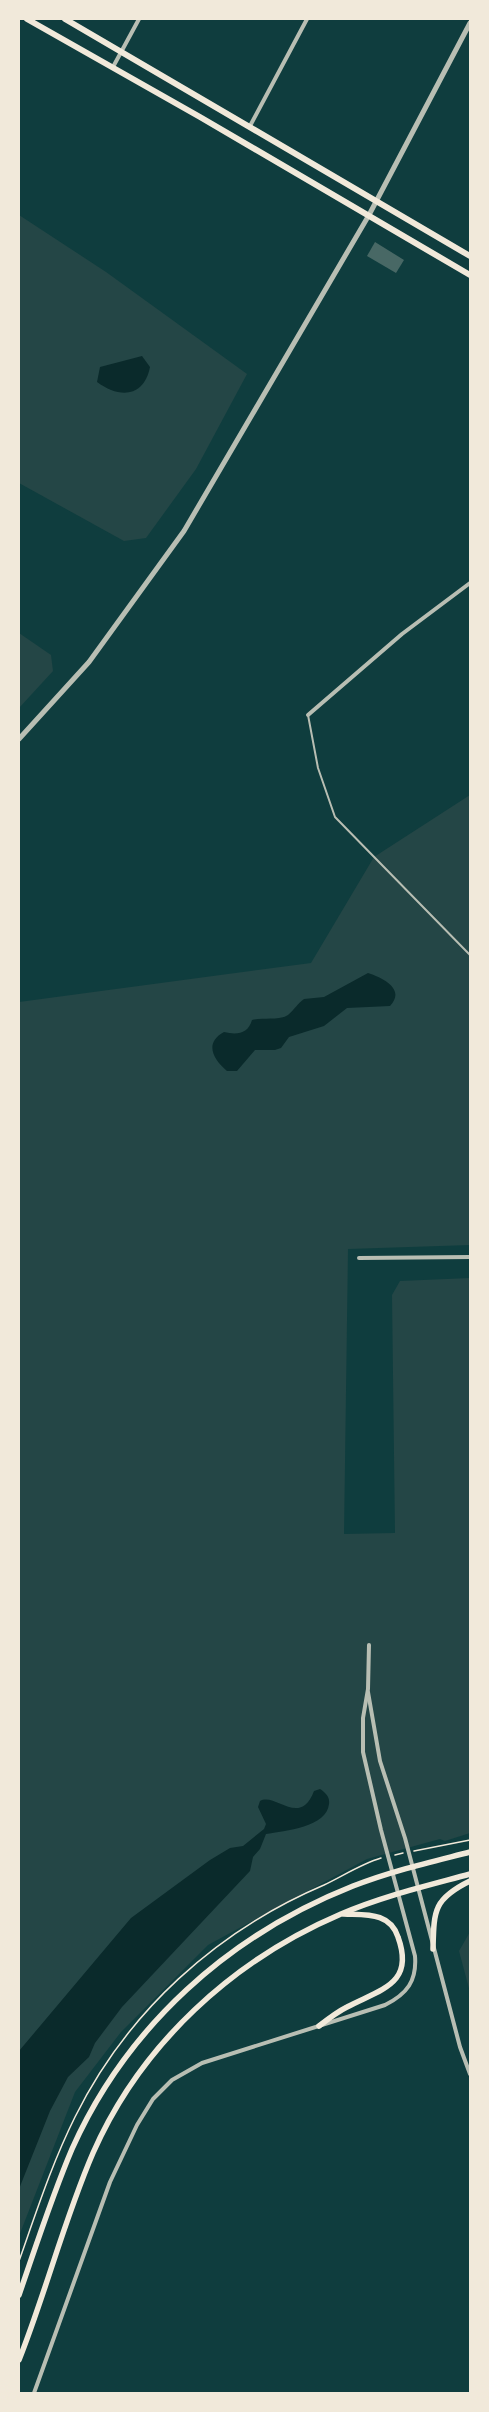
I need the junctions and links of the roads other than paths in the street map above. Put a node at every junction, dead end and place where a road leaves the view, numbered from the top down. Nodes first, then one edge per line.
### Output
1 (27, 19) edge
2 (65, 19) edge
3 (139, 19) edge
4 (306, 19) edge
5 (470, 23) edge
6 (122, 51) junction
7 (113, 67) junction
8 (250, 126) junction
9 (376, 200) junction
10 (369, 215) junction
11 (470, 256) edge
12 (470, 275) edge
13 (470, 583) edge
14 (308, 715) joint
15 (19, 740) edge
16 (470, 955) edge
17 (470, 1257) edge
18 (359, 1258) dead end
19 (369, 1645) dead end
20 (368, 1689) junction
21 (470, 1852) edge
22 (412, 1867) junction
23 (393, 1873) junction
24 (470, 1874) edge
25 (470, 1881) edge
26 (417, 1888) junction
27 (399, 1893) junction
28 (340, 1914) junction
29 (433, 1949) junction
30 (319, 2026) junction
31 (470, 2074) edge
32 (19, 2295) edge
33 (19, 2360) edge
34 (34, 2393) edge

1 - 7 main road
2 - 6 main road
3 - 6 street
4 - 8 street
5 - 9 street
6 - 7 street
6 - 8 main road
7 - 10 main road
8 - 9 main road
9 - 10 street
9 - 11 main road
10 - 12 main road
10 - 15 street
13 - 14 street
14 - 16 lane
17 - 18 street
19 - 20 street
20 - 22 street
20 - 23 street
21 - 22 main road
22 - 23 main road
22 - 26 street
23 - 27 street
23 - 32 main road
24 - 26 main road
25 - 29 main road
26 - 27 main road
26 - 29 street
27 - 28 main road
27 - 30 street
28 - 30 main road
28 - 33 main road
29 - 31 street
30 - 34 street

